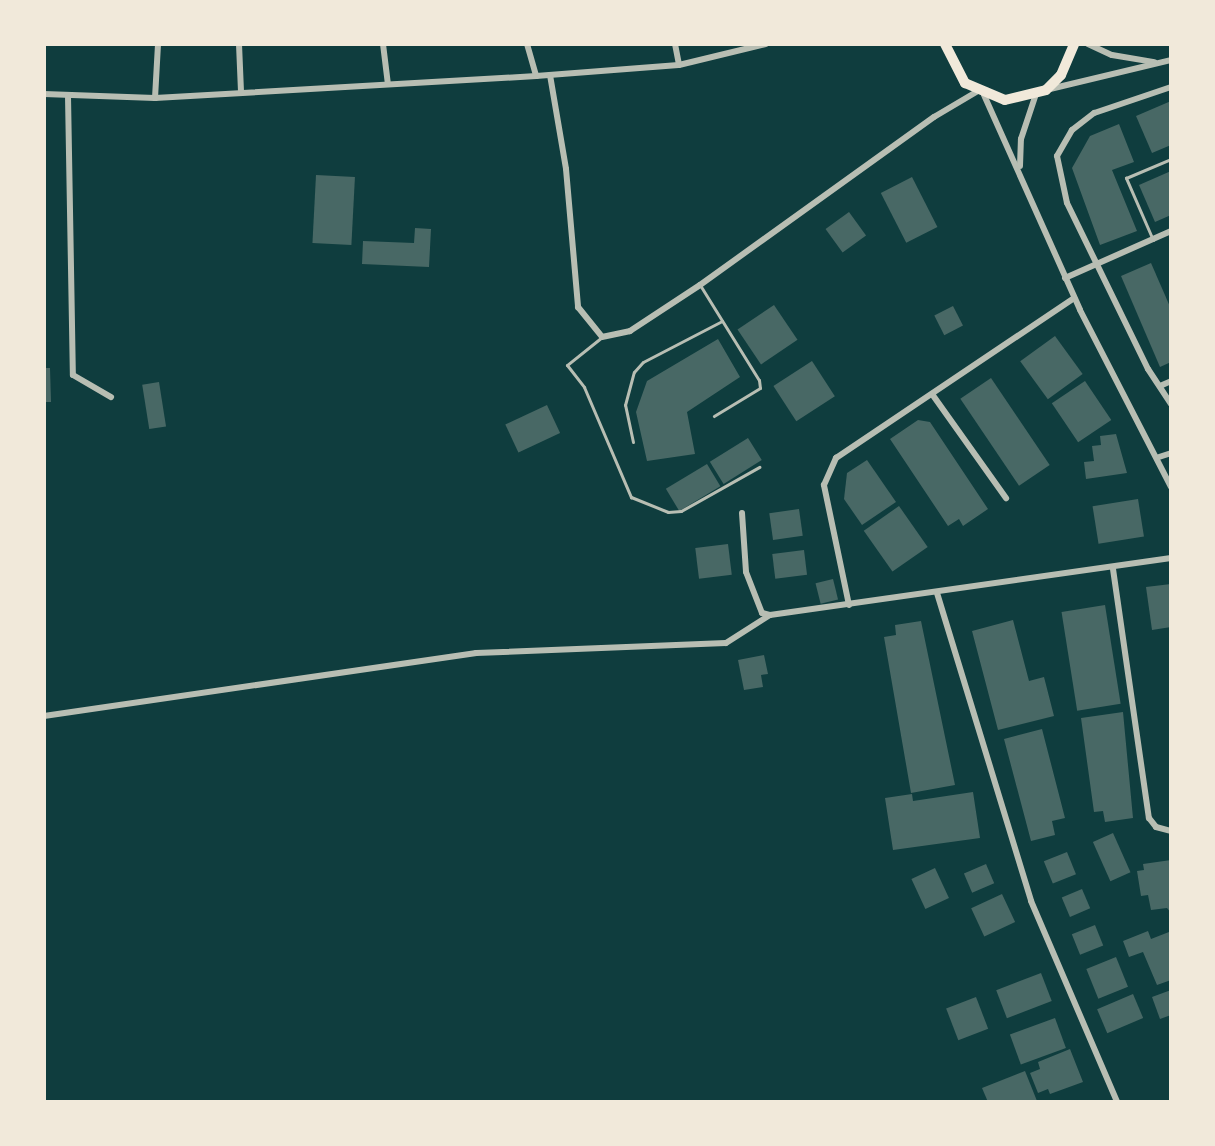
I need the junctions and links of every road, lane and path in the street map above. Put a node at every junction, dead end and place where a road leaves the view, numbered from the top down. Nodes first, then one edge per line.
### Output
1 (158, 44) edge
2 (239, 44) edge
3 (383, 44) edge
4 (527, 44) edge
5 (675, 44) edge
6 (766, 44) edge
7 (944, 44) edge
8 (1074, 44) edge
9 (1088, 44) edge
10 (1171, 60) edge
11 (1157, 63) junction
12 (679, 65) junction
13 (550, 75) junction
14 (536, 76) junction
15 (388, 82) junction
16 (1171, 87) edge
17 (241, 91) junction
18 (1041, 92) junction
19 (981, 93) junction
20 (44, 94) edge
21 (68, 96) junction
22 (155, 98) junction
23 (1171, 159) edge
24 (1020, 169) junction
25 (1171, 231) edge
26 (1153, 240) junction
27 (1099, 267) junction
28 (1065, 278) junction
29 (700, 285) junction
30 (1074, 298) junction
31 (722, 321) junction
32 (602, 337) junction
33 (1171, 381) edge
34 (1160, 386) junction
35 (932, 394) junction
36 (111, 397) dead end
37 (1171, 404) edge
38 (714, 416) dead end
39 (633, 442) dead end
40 (1171, 453) edge
41 (1159, 457) junction
42 (759, 467) dead end
43 (1171, 487) edge
44 (1006, 498) dead end
45 (742, 513) dead end
46 (1171, 558) edge
47 (1113, 569) junction
48 (937, 593) junction
49 (849, 605) junction
50 (770, 615) junction
51 (44, 716) edge
52 (1171, 831) edge
53 (1117, 1102) edge

1 - 22 street
2 - 17 street
3 - 15 street
4 - 14 street
5 - 12 street
6 - 12 street
7 - 19 main road
8 - 18 main road
9 - 11 street
10 - 11 street
11 - 18 street
12 - 13 street
13 - 14 street
13 - 32 street
14 - 15 street
15 - 17 street
16 - 27 street
17 - 22 street
18 - 19 main road
18 - 24 street
19 - 24 street
19 - 29 street
20 - 21 street
21 - 22 street
21 - 36 street
23 - 26 lane
24 - 28 street
25 - 26 street
26 - 27 street
27 - 28 street
27 - 34 street
28 - 30 street
29 - 31 lane
29 - 32 street
30 - 35 street
30 - 41 street
31 - 38 lane
31 - 39 lane
32 - 42 lane
33 - 34 street
34 - 37 street
35 - 44 street
35 - 49 street
40 - 41 street
41 - 43 street
45 - 50 street
46 - 47 street
47 - 48 street
47 - 52 street
48 - 49 street
48 - 53 street
49 - 50 street
50 - 51 street

